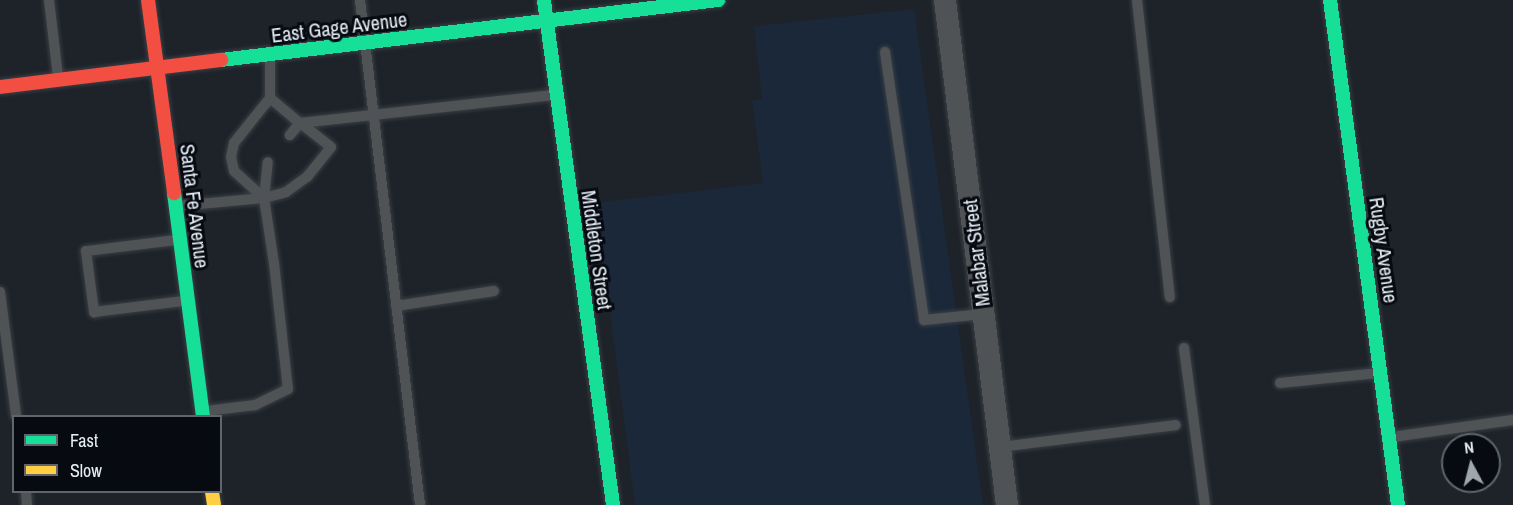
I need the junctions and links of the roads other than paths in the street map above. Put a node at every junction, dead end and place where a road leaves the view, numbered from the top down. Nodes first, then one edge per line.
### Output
1 (49, 0) edge
2 (148, 0) edge
3 (360, 0) edge
4 (544, 0) edge
5 (718, 0) edge
6 (945, 0) edge
7 (1137, 0) edge
8 (1330, 0) edge
9 (547, 22) junction
10 (366, 44) junction
11 (885, 52) dead end
12 (270, 55) junction
13 (157, 69) junction
14 (58, 80) junction
15 (0, 87) edge
16 (556, 95) junction
17 (270, 98) junction
18 (374, 116) junction
19 (300, 123) junction
20 (290, 135) dead end
21 (268, 162) dead end
22 (264, 198) junction
23 (175, 206) junction
24 (180, 240) junction
25 (494, 291) dead end
26 (0, 292) edge
27 (1170, 297) dead end
28 (187, 300) junction
29 (396, 306) junction
30 (983, 314) junction
31 (1184, 348) dead end
32 (1380, 373) junction
33 (1280, 383) dead end
34 (203, 414) edge
35 (16, 415) edge
36 (1513, 420) edge
37 (1176, 425) dead end
38 (1389, 438) junction
39 (1000, 447) junction
40 (420, 505) edge
41 (613, 505) edge
42 (1007, 505) edge
43 (1204, 505) edge
44 (1398, 505) edge

1 - 14 lane
2 - 13 main road, Santa Fe Avenue
3 - 10 lane
4 - 9 main road, Middleton Street
5 - 9 main road, East Gage Avenue
6 - 30 street, Malabar Street
7 - 27 lane
8 - 32 main road, Rugby Avenue
9 - 10 main road, East Gage Avenue
9 - 16 main road, Middleton Street
10 - 12 main road, East Gage Avenue
10 - 18 lane
11 - 30 lane
12 - 13 main road, East Gage Avenue
12 - 17 lane
13 - 14 main road, East Gage Avenue
13 - 23 main road, Santa Fe Avenue
14 - 15 main road, East Gage Avenue
16 - 18 lane
16 - 41 main road, Middleton Street
17 - 19 lane
17 - 22 lane
18 - 19 lane
18 - 29 lane
19 - 20 lane
19 - 22 lane
21 - 22 lane
22 - 23 lane
22 - 34 lane
23 - 24 main road, Santa Fe Avenue
24 - 28 main road, Santa Fe Avenue
24 - 28 lane
25 - 29 lane
26 - 35 lane
28 - 34 main road, Santa Fe Avenue
29 - 40 lane
30 - 39 street, Malabar Street
31 - 43 lane
32 - 33 lane
32 - 38 main road, Rugby Avenue
36 - 38 lane
37 - 39 lane
38 - 44 main road, Rugby Avenue
39 - 42 street, Malabar Street

